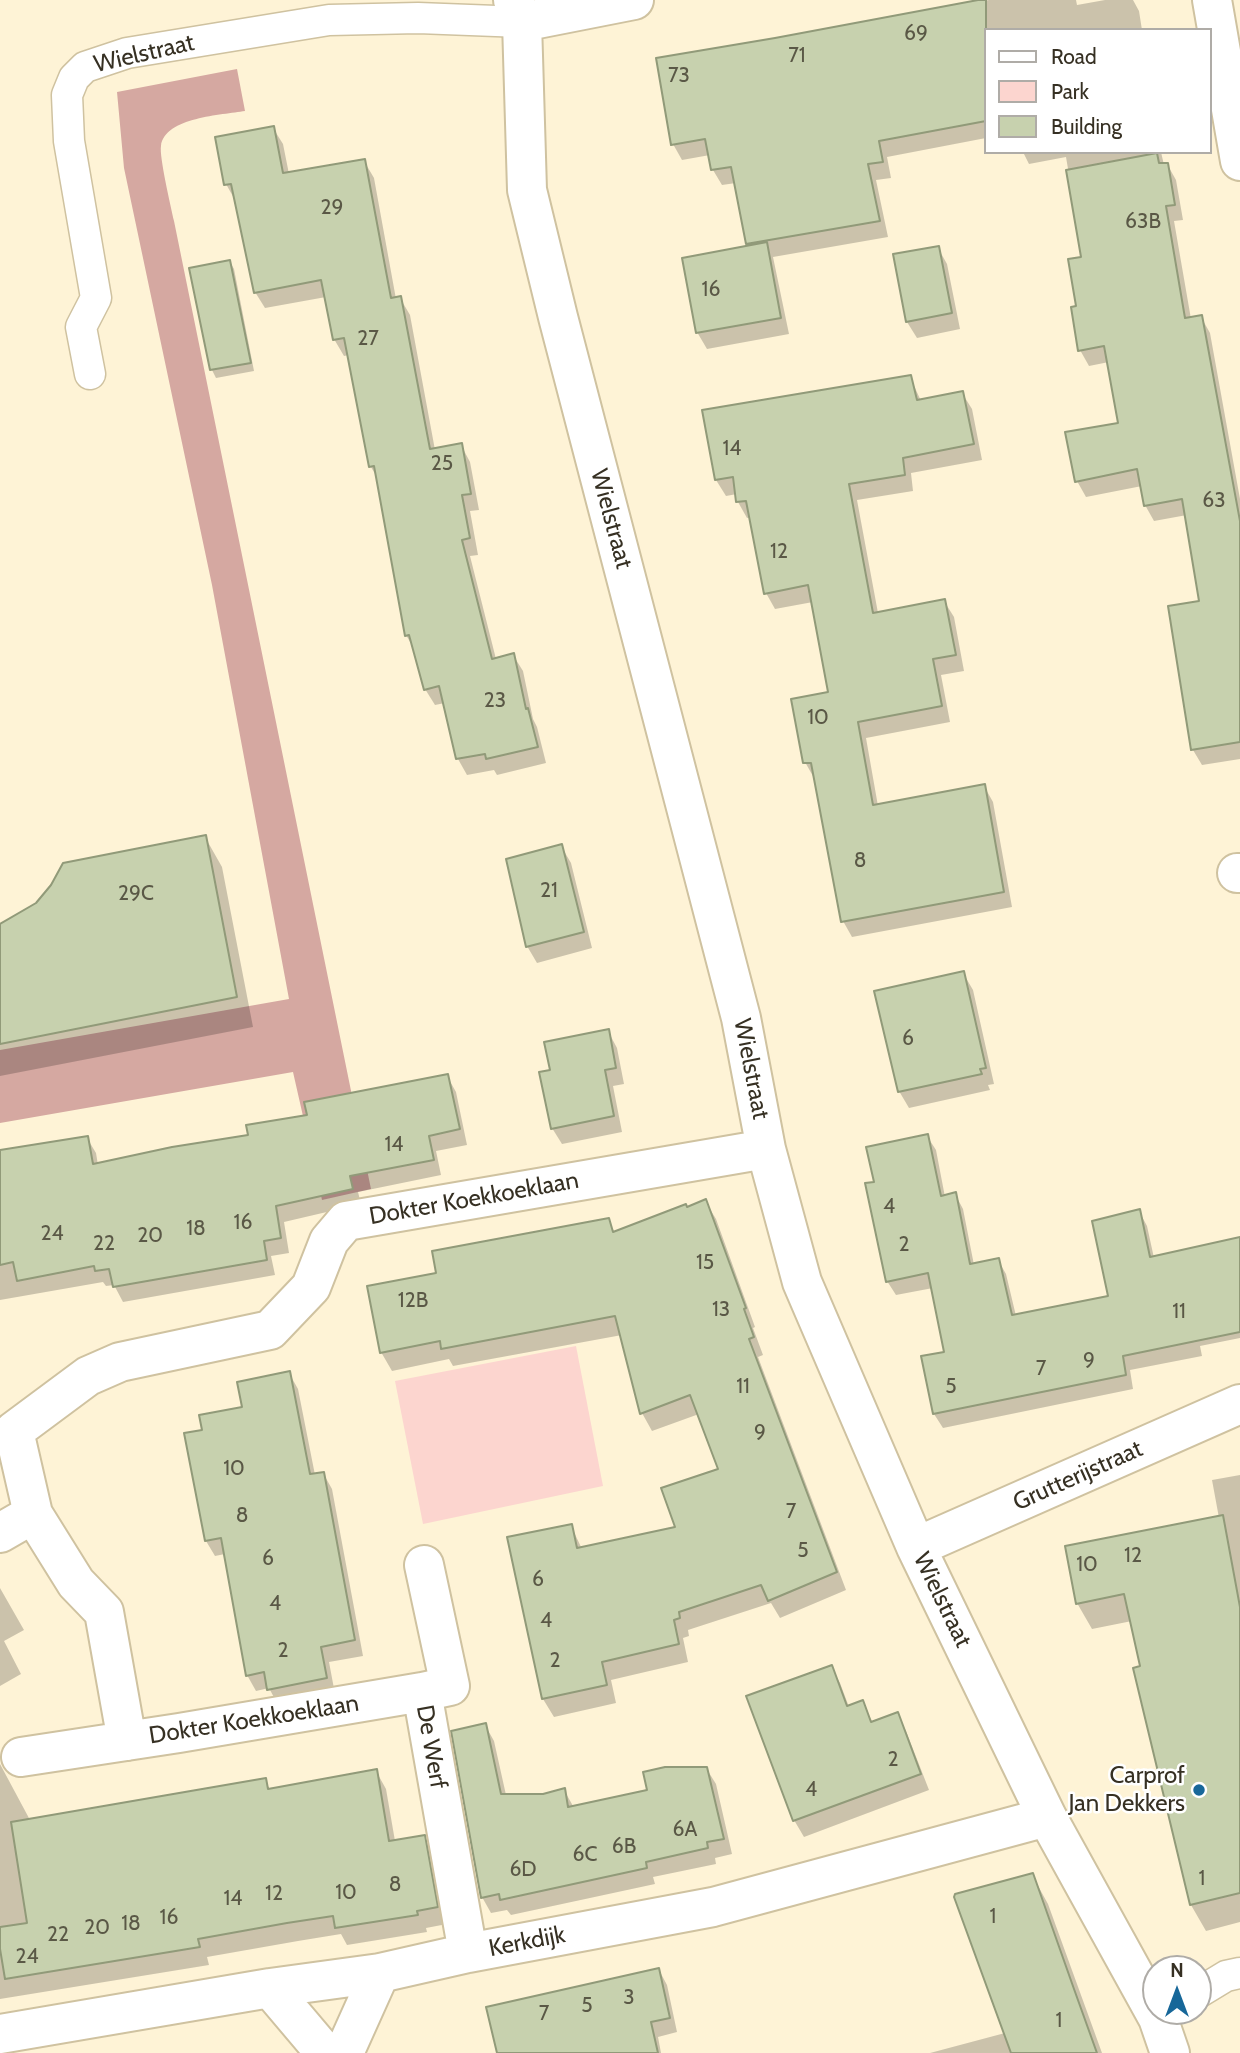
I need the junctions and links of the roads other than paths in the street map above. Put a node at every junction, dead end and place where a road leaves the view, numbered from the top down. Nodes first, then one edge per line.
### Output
1 (634, 0) edge
2 (1212, 0) edge
3 (518, 11) edge
4 (1233, 71) edge
5 (1240, 161) edge
6 (89, 374) dead end
7 (765, 1149) junction
8 (1240, 1404) edge
9 (7, 1432) edge
10 (33, 1514) junction
11 (0, 1533) edge
12 (916, 1547) junction
13 (424, 1565) dead end
14 (422, 1692) junction
15 (127, 1741) junction
16 (21, 1756) dead end
17 (1047, 1817) junction
18 (468, 1953) junction
19 (380, 1973) junction
20 (1240, 1973) edge
21 (1212, 1984) edge
22 (270, 1988) junction
23 (1166, 2027) edge
24 (0, 2034) edge
25 (325, 2053) edge
26 (344, 2053) edge

1 - 3 street
2 - 4 street
3 - 6 lane, Wielstraat
3 - 7 street, Wielstraat
4 - 5 street
7 - 9 street, Dokter Koekkoeklaan
7 - 12 street, Wielstraat
8 - 12 street, Grutterijstraat
9 - 10 street, Dokter Koekkoeklaan
10 - 11 street
10 - 15 street, Dokter Koekkoeklaan
12 - 17 street, Wielstraat
13 - 14 street, De Werf
14 - 15 street, Dokter Koekkoeklaan
14 - 18 street, De Werf
15 - 16 street, Dokter Koekkoeklaan
17 - 18 street, Kerkdijk
17 - 23 street, Wielstraat
18 - 19 street, Kerkdijk
19 - 22 street, Kerkdijk
19 - 26 street
20 - 21 lane
22 - 24 street, Kerkdijk
22 - 25 street

